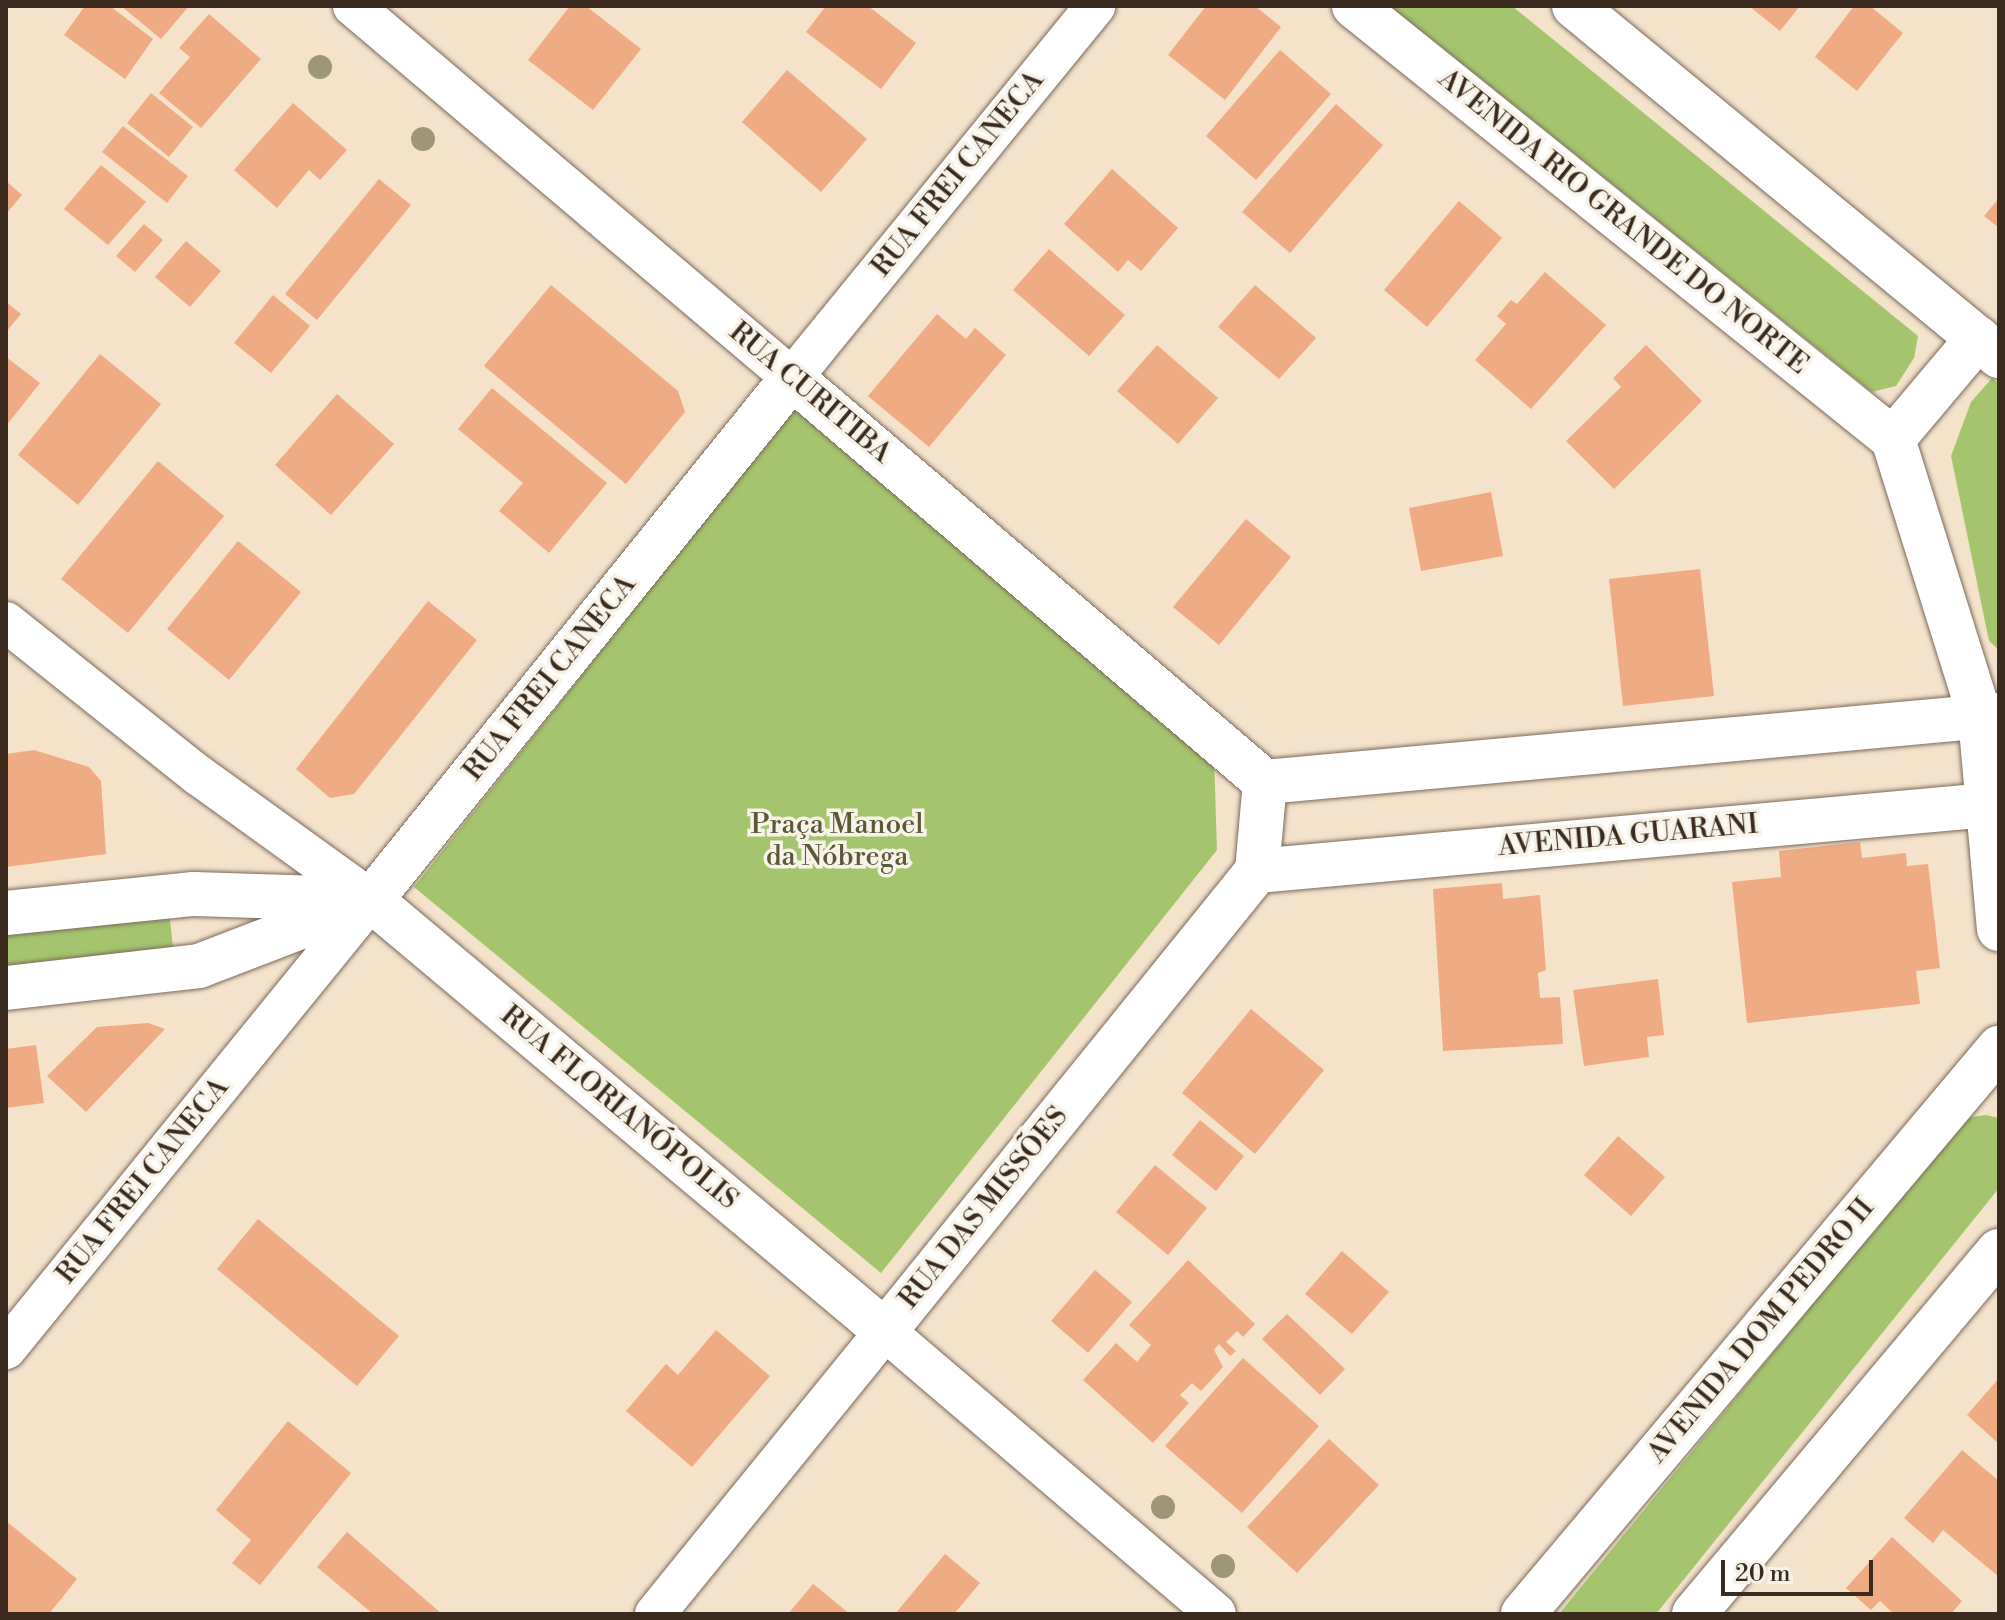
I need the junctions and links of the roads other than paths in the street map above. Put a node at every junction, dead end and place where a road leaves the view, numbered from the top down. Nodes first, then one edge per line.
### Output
1 (353, 6) edge
2 (1095, 6) edge
3 (1354, 6) edge
4 (1574, 6) edge
5 (1988, 347) edge
6 (792, 378) junction
7 (1893, 439) junction
8 (6, 622) edge
9 (1990, 716) edge
10 (1265, 782) junction
11 (1992, 803) edge
12 (1257, 871) junction
13 (371, 900) junction
14 (6, 913) edge
15 (1999, 929) edge
16 (6, 988) edge
17 (1999, 1048) edge
18 (1999, 1251) edge
19 (885, 1331) junction
20 (6, 1349) edge
21 (655, 1614) edge
22 (1216, 1614) edge
23 (1523, 1614) edge
24 (1694, 1614) edge

1 - 6 street, RUA CURITIBA
2 - 6 street, RUA FREI CANECA
3 - 7 street, AVENIDA RIO GRANDE DO NORTE
4 - 5 street
5 - 7 street
6 - 10 street, RUA CURITIBA
6 - 13 street, RUA FREI CANECA
7 - 9 street
8 - 13 street, RUA FLORIANÓPOLIS
9 - 10 street
9 - 11 street
10 - 12 street
11 - 12 street, AVENIDA GUARANI
11 - 15 street
12 - 19 street, RUA DAS MISSÕES
13 - 14 street
13 - 16 street
13 - 19 street, RUA FLORIANÓPOLIS
13 - 20 street, RUA FREI CANECA
17 - 23 street, AVENIDA DOM PEDRO II
18 - 24 street
19 - 21 street, RUA DAS MISSÕES
19 - 22 street, RUA FLORIANÓPOLIS

